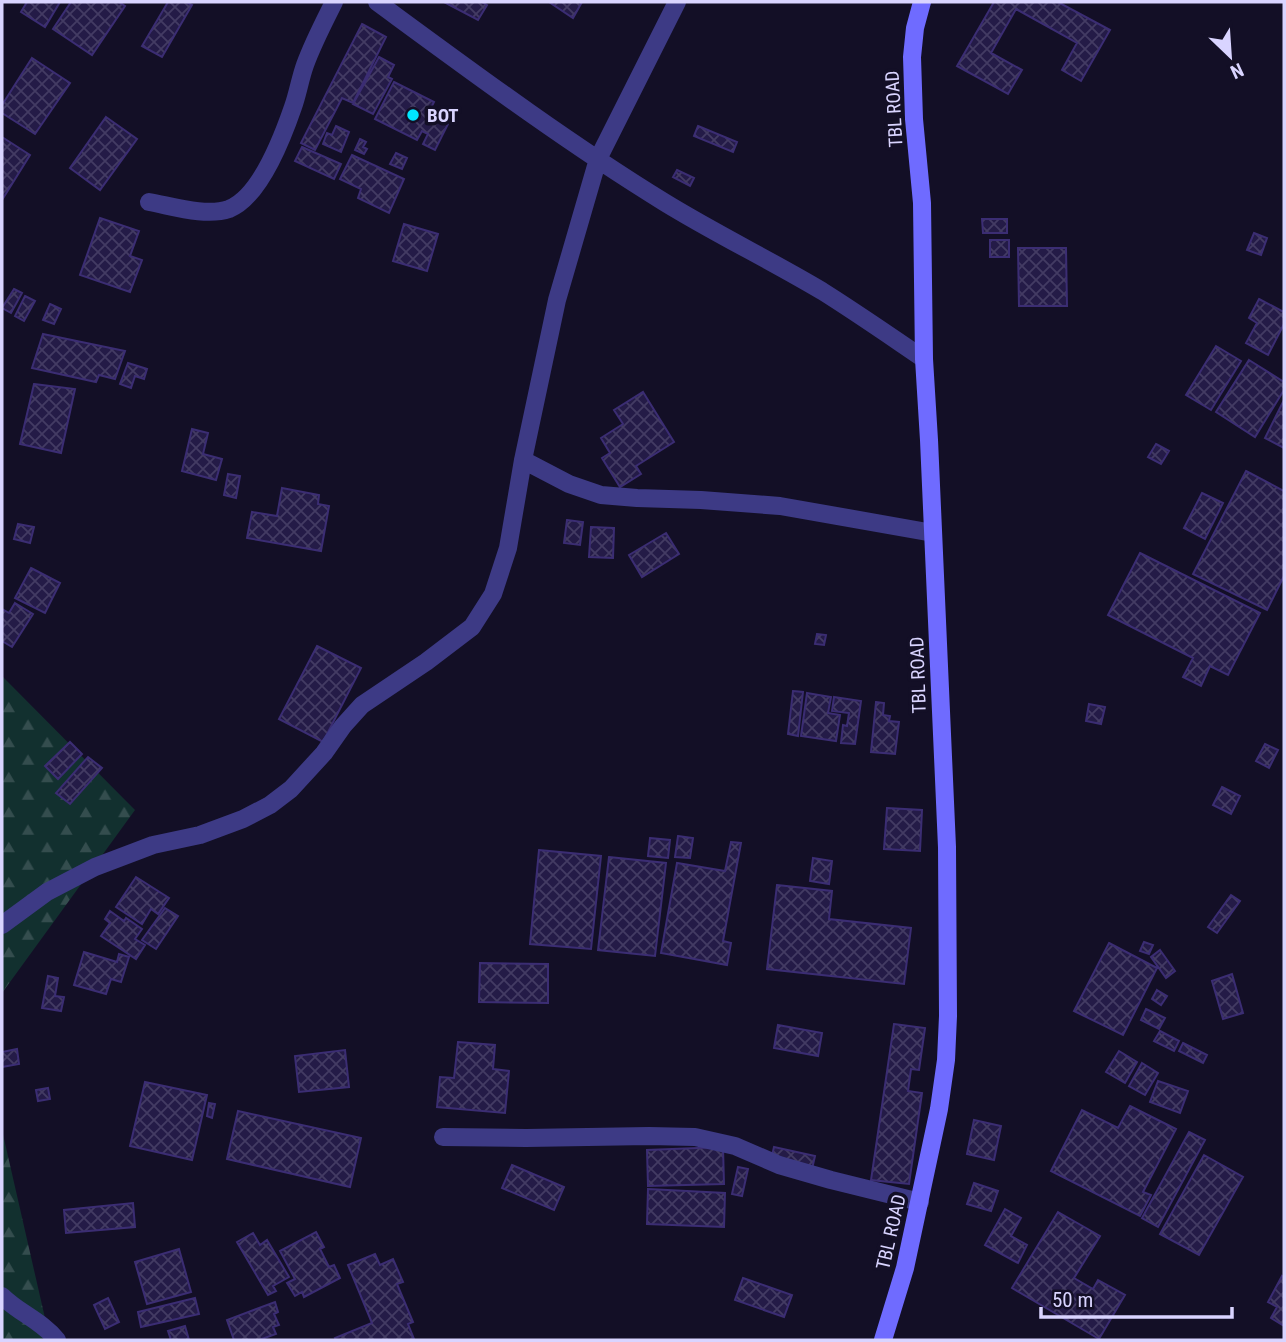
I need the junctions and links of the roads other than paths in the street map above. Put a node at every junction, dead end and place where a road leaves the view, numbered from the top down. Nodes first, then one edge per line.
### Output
1 (334, 2) edge
2 (377, 2) edge
3 (677, 2) edge
4 (922, 2) edge
5 (598, 159) junction
6 (149, 202) dead end
7 (923, 359) junction
8 (523, 460) junction
9 (933, 533) junction
10 (2, 925) edge
11 (443, 1137) dead end
12 (920, 1202) junction
13 (2, 1296) edge
14 (57, 1340) edge
15 (883, 1340) edge

1 - 6 street
2 - 5 street
3 - 5 street
4 - 7 street, TBL ROAD
5 - 7 street
5 - 8 street
7 - 9 street, TBL ROAD
8 - 9 street
8 - 10 street
9 - 12 street, TBL ROAD
11 - 12 street
12 - 15 street, TBL ROAD
13 - 14 street

